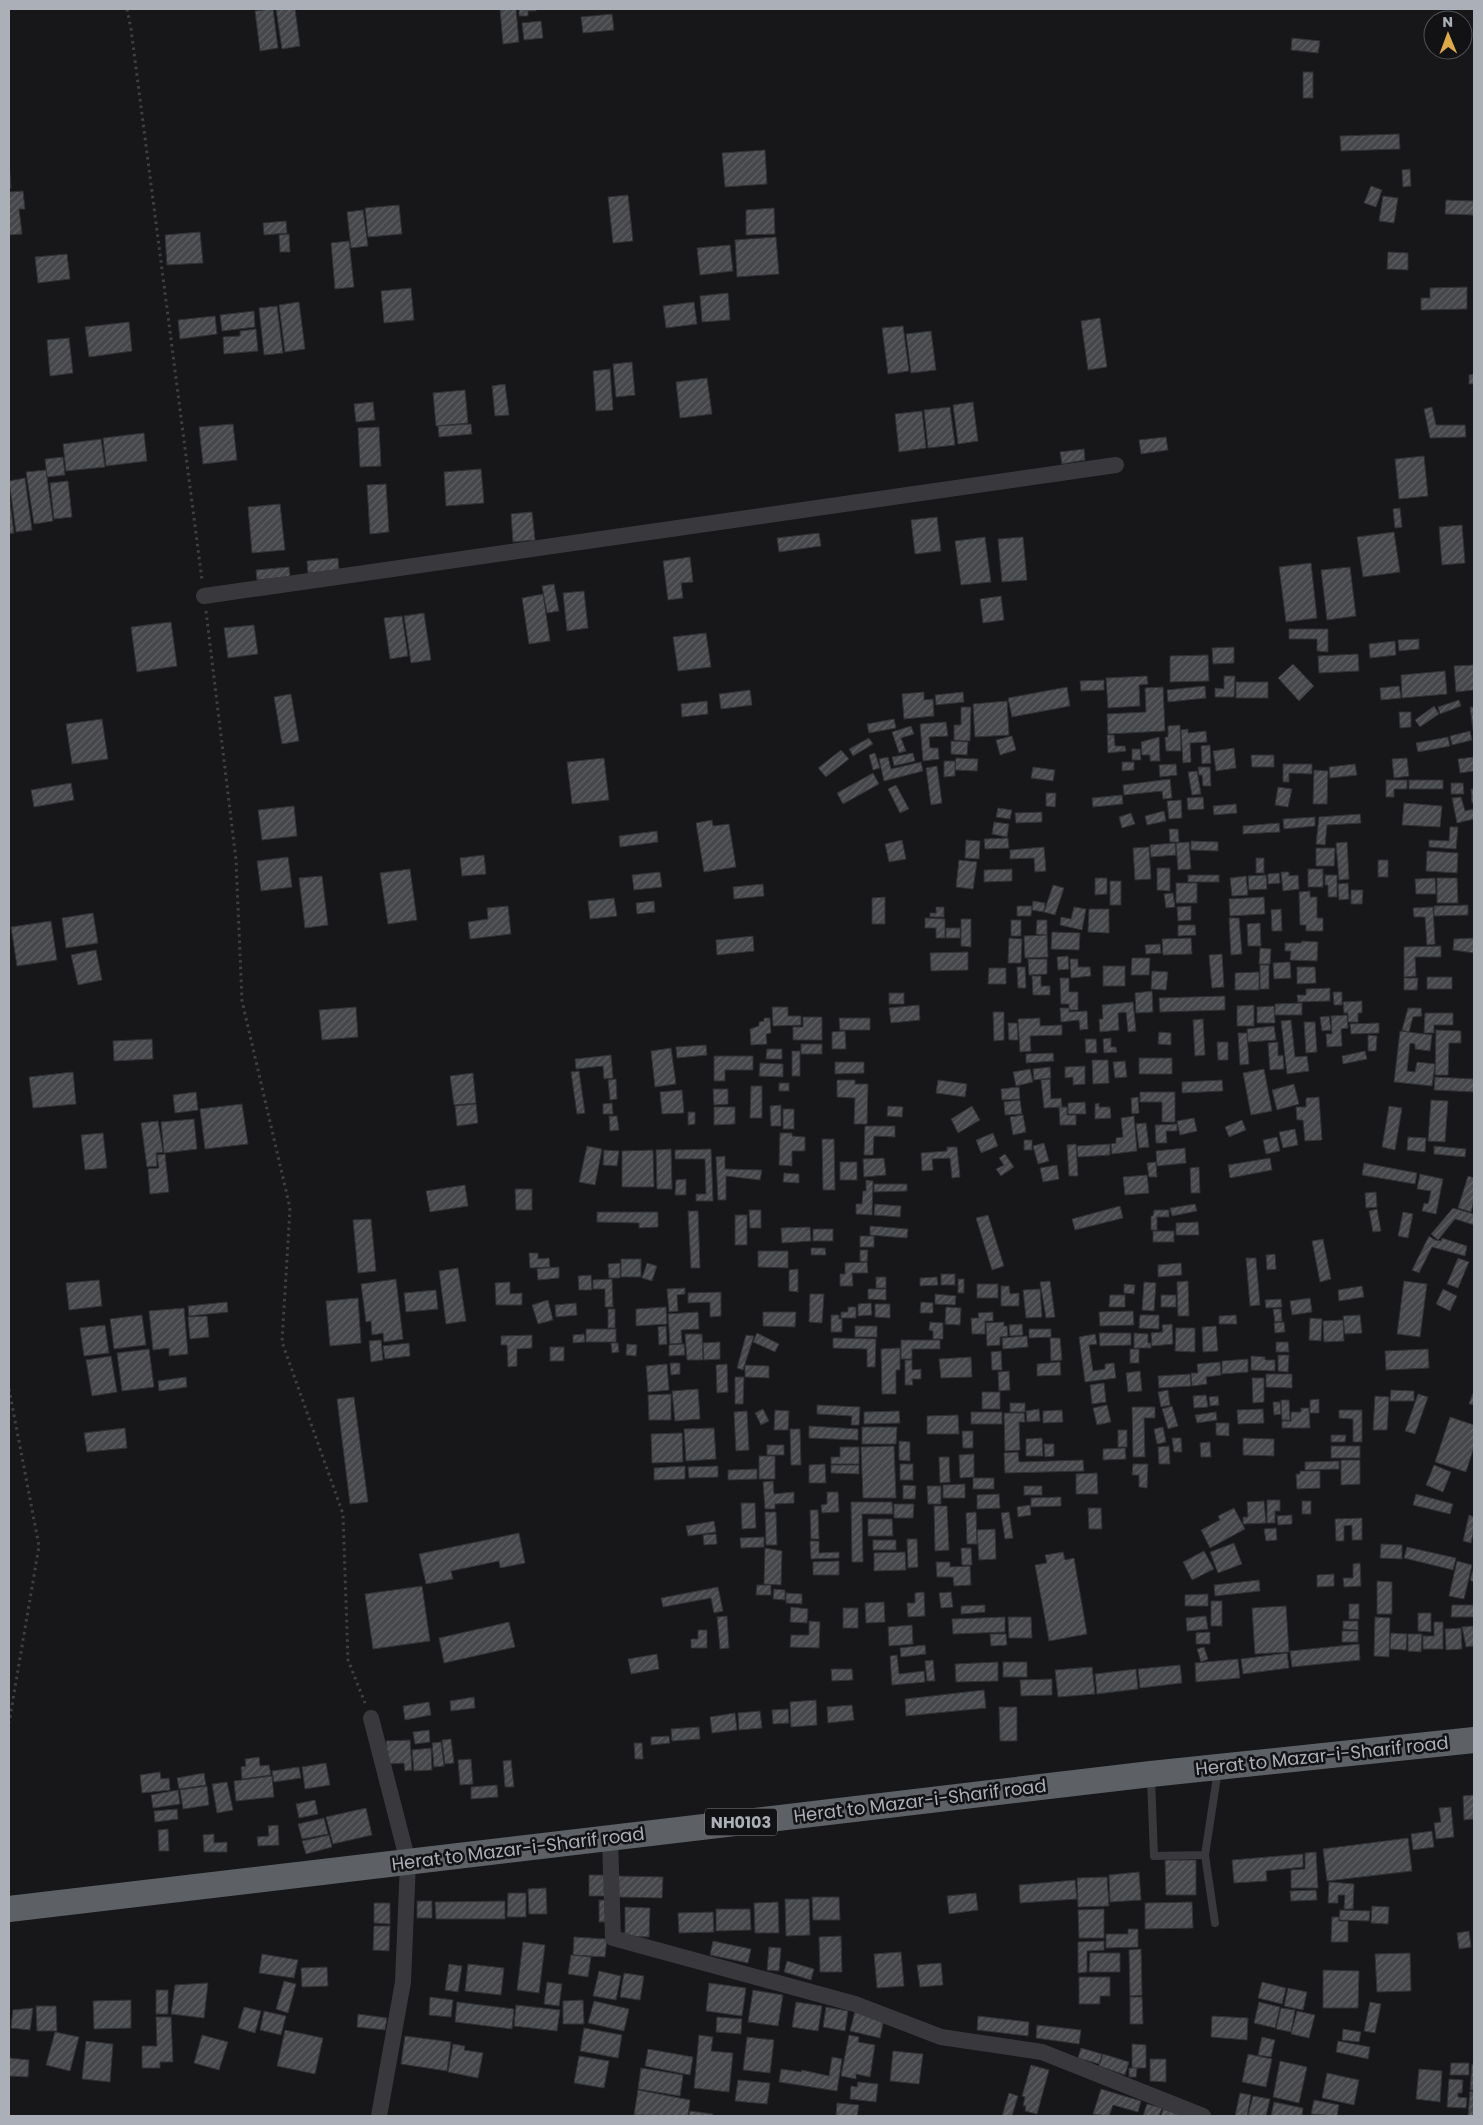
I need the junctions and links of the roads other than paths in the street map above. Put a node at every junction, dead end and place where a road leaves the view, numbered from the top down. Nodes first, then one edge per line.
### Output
1 (1116, 465) dead end
2 (204, 596) road end
3 (371, 1718) road end
4 (1474, 1740) edge
5 (1218, 1767) junction
6 (1151, 1774) junction
7 (610, 1838) junction
8 (1205, 1855) junction
9 (408, 1862) junction
10 (9, 1909) edge
11 (1215, 1924) dead end
12 (379, 2116) edge
13 (1202, 2116) edge

1 - 2 street
3 - 9 street
4 - 5 highway, Herat to Mazar-i-Sharif road / NH0103
5 - 6 highway, Herat to Mazar-i-Sharif road / NH0103
5 - 8 lane
6 - 7 highway, Herat to Mazar-i-Sharif road / NH0103
6 - 8 lane
7 - 9 highway, Herat to Mazar-i-Sharif road / NH0103
7 - 13 street
8 - 11 lane
9 - 10 highway, Herat to Mazar-i-Sharif road / NH0103
9 - 12 street

